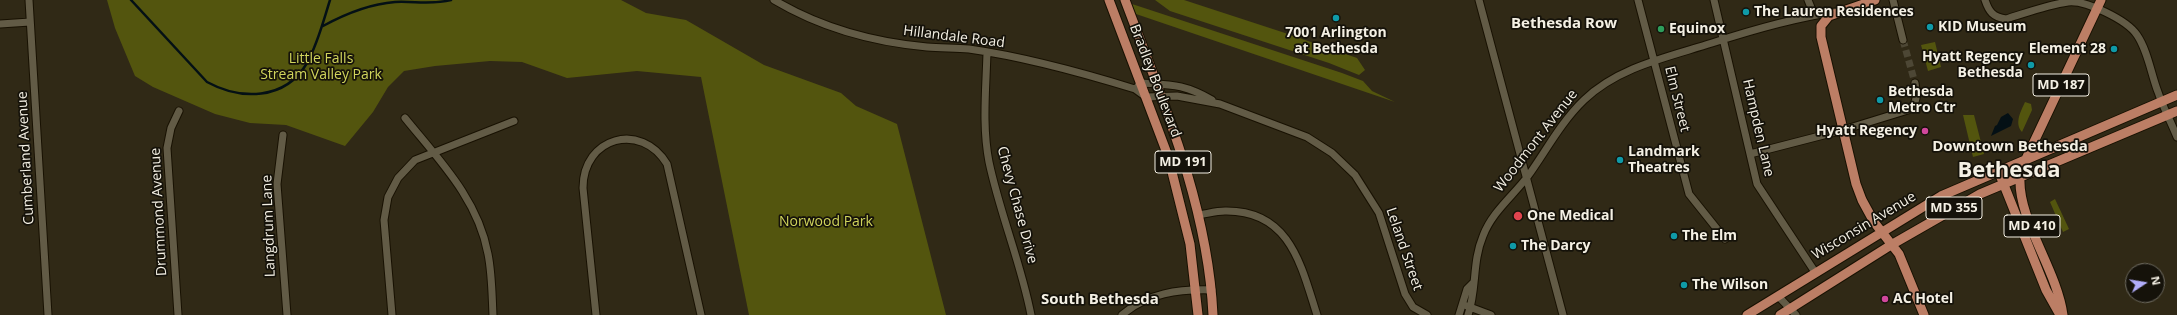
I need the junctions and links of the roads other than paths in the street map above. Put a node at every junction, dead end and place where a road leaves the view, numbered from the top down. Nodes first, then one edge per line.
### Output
1 (29, 0) edge
2 (774, 0) edge
3 (1109, 0) edge
4 (1125, 0) edge
5 (1479, 0) edge
6 (1638, 0) edge
7 (1714, 0) edge
8 (1808, 0) edge
9 (1874, 0) edge
10 (1893, 0) edge
11 (1985, 0) edge
12 (2101, 0) edge
13 (2097, 9) junction
14 (1836, 12) junction
15 (1820, 14) junction
16 (30, 22) junction
17 (0, 24) edge
18 (1724, 39) junction
19 (1903, 40) tunnel mouth
20 (986, 52) junction
21 (1654, 60) junction
22 (1156, 84) junction
23 (1914, 84) tunnel mouth
24 (1138, 86) junction
25 (2177, 94) edge
26 (1160, 96) junction
27 (1146, 97) junction
28 (2161, 101) junction
29 (1220, 104) junction
30 (179, 111) dead end
31 (2177, 111) edge
32 (2168, 115) junction
33 (405, 118) dead end
34 (514, 121) dead end
35 (1843, 130) junction
36 (283, 135) dead end
37 (2177, 137) edge
38 (433, 152) junction
39 (1750, 154) junction
40 (2025, 161) junction
41 (1998, 170) junction
42 (2020, 177) junction
43 (1527, 178) junction
44 (2004, 183) junction
45 (1198, 215) junction
46 (1881, 232) junction
47 (1725, 239) dead end
48 (1891, 245) junction
49 (1815, 272) junction
50 (1196, 289) junction
51 (1212, 290) junction
52 (1778, 296) junction
53 (1467, 306) junction
54 (1793, 312) edge
55 (48, 315) edge
56 (178, 315) edge
57 (287, 315) edge
58 (392, 315) edge
59 (493, 315) edge
60 (596, 315) edge
61 (701, 315) edge
62 (1031, 315) edge
63 (1122, 315) edge
64 (1198, 315) edge
65 (1213, 315) edge
66 (1317, 315) edge
67 (1427, 315) edge
68 (1459, 315) edge
69 (1468, 315) edge
70 (1491, 315) edge
71 (1563, 315) edge
72 (1746, 315) edge
73 (1780, 315) edge
74 (1924, 315) edge
75 (2060, 315) edge
76 (2063, 315) edge

1 - 16 street, Cumberland Avenue
2 - 20 street, Hillandale Road
3 - 24 main road, Bradley Boulevard / MD 191
4 - 22 main road, Bradley Boulevard / MD 191
5 - 43 street
6 - 21 street, Elm Street
7 - 18 street, Hampden Lane
8 - 15 street
9 - 14 main road, Woodmont Avenue
10 - 19 street
11 - 13 street
12 - 13 main road, MD 187
13 - 28 street
13 - 40 main road, MD 187
14 - 15 street, Woodmont Avenue
14 - 35 main road
15 - 18 street, Woodmont Avenue
16 - 17 street
16 - 55 street, Cumberland Avenue
18 - 21 street, Woodmont Avenue
18 - 39 street, Hampden Lane
20 - 24 street, Hillandale Road
20 - 62 street, Chevy Chase Drive
21 - 43 street, Woodmont Avenue
21 - 47 street, Elm Street
22 - 24 street, Leland Street
22 - 26 main road, Bradley Boulevard / MD 191
22 - 29 street, Leland Street
23 - 35 street
24 - 27 main road, Bradley Boulevard / MD 191
25 - 28 main road, Wisconsin Avenue / MD 355
26 - 27 street, Leland Street
26 - 29 street, Leland Street
26 - 45 main road, Bradley Boulevard / MD 191
27 - 50 main road, Bradley Boulevard / MD 191
28 - 32 street
28 - 40 main road, Wisconsin Avenue / MD 355
29 - 67 street, Leland Street
30 - 56 street, Drummond Avenue
31 - 32 main road, MD 355
32 - 37 street
32 - 42 main road, MD 355
33 - 38 street
34 - 38 street
35 - 39 street
35 - 46 main road
36 - 57 street, Langdrum Lane
38 - 58 street
38 - 59 street
39 - 49 street, Hampden Lane
40 - 41 main road, Wisconsin Avenue / MD 355
40 - 42 main road, MD 187
41 - 44 main road
41 - 46 main road, Wisconsin Avenue / MD 355
42 - 44 main road, MD 355
42 - 76 main road, MD 410
43 - 53 street, Woodmont Avenue
43 - 71 street
44 - 48 main road, MD 355
44 - 75 main road
45 - 51 main road, Bradley Boulevard / MD 191
45 - 66 street
46 - 48 main road
46 - 49 main road, Wisconsin Avenue / MD 355
48 - 54 main road, MD 355
48 - 74 main road
49 - 52 main road, Wisconsin Avenue / MD 355
50 - 51 street
50 - 63 street
50 - 64 main road, Bradley Boulevard / MD 191
51 - 65 main road, Bradley Boulevard / MD 191
52 - 54 street
52 - 72 main road, Wisconsin Avenue / MD 355
53 - 68 street, Woodmont Avenue
53 - 69 street, Woodmont Avenue
53 - 70 street
54 - 73 main road, MD 355
60 - 61 street

